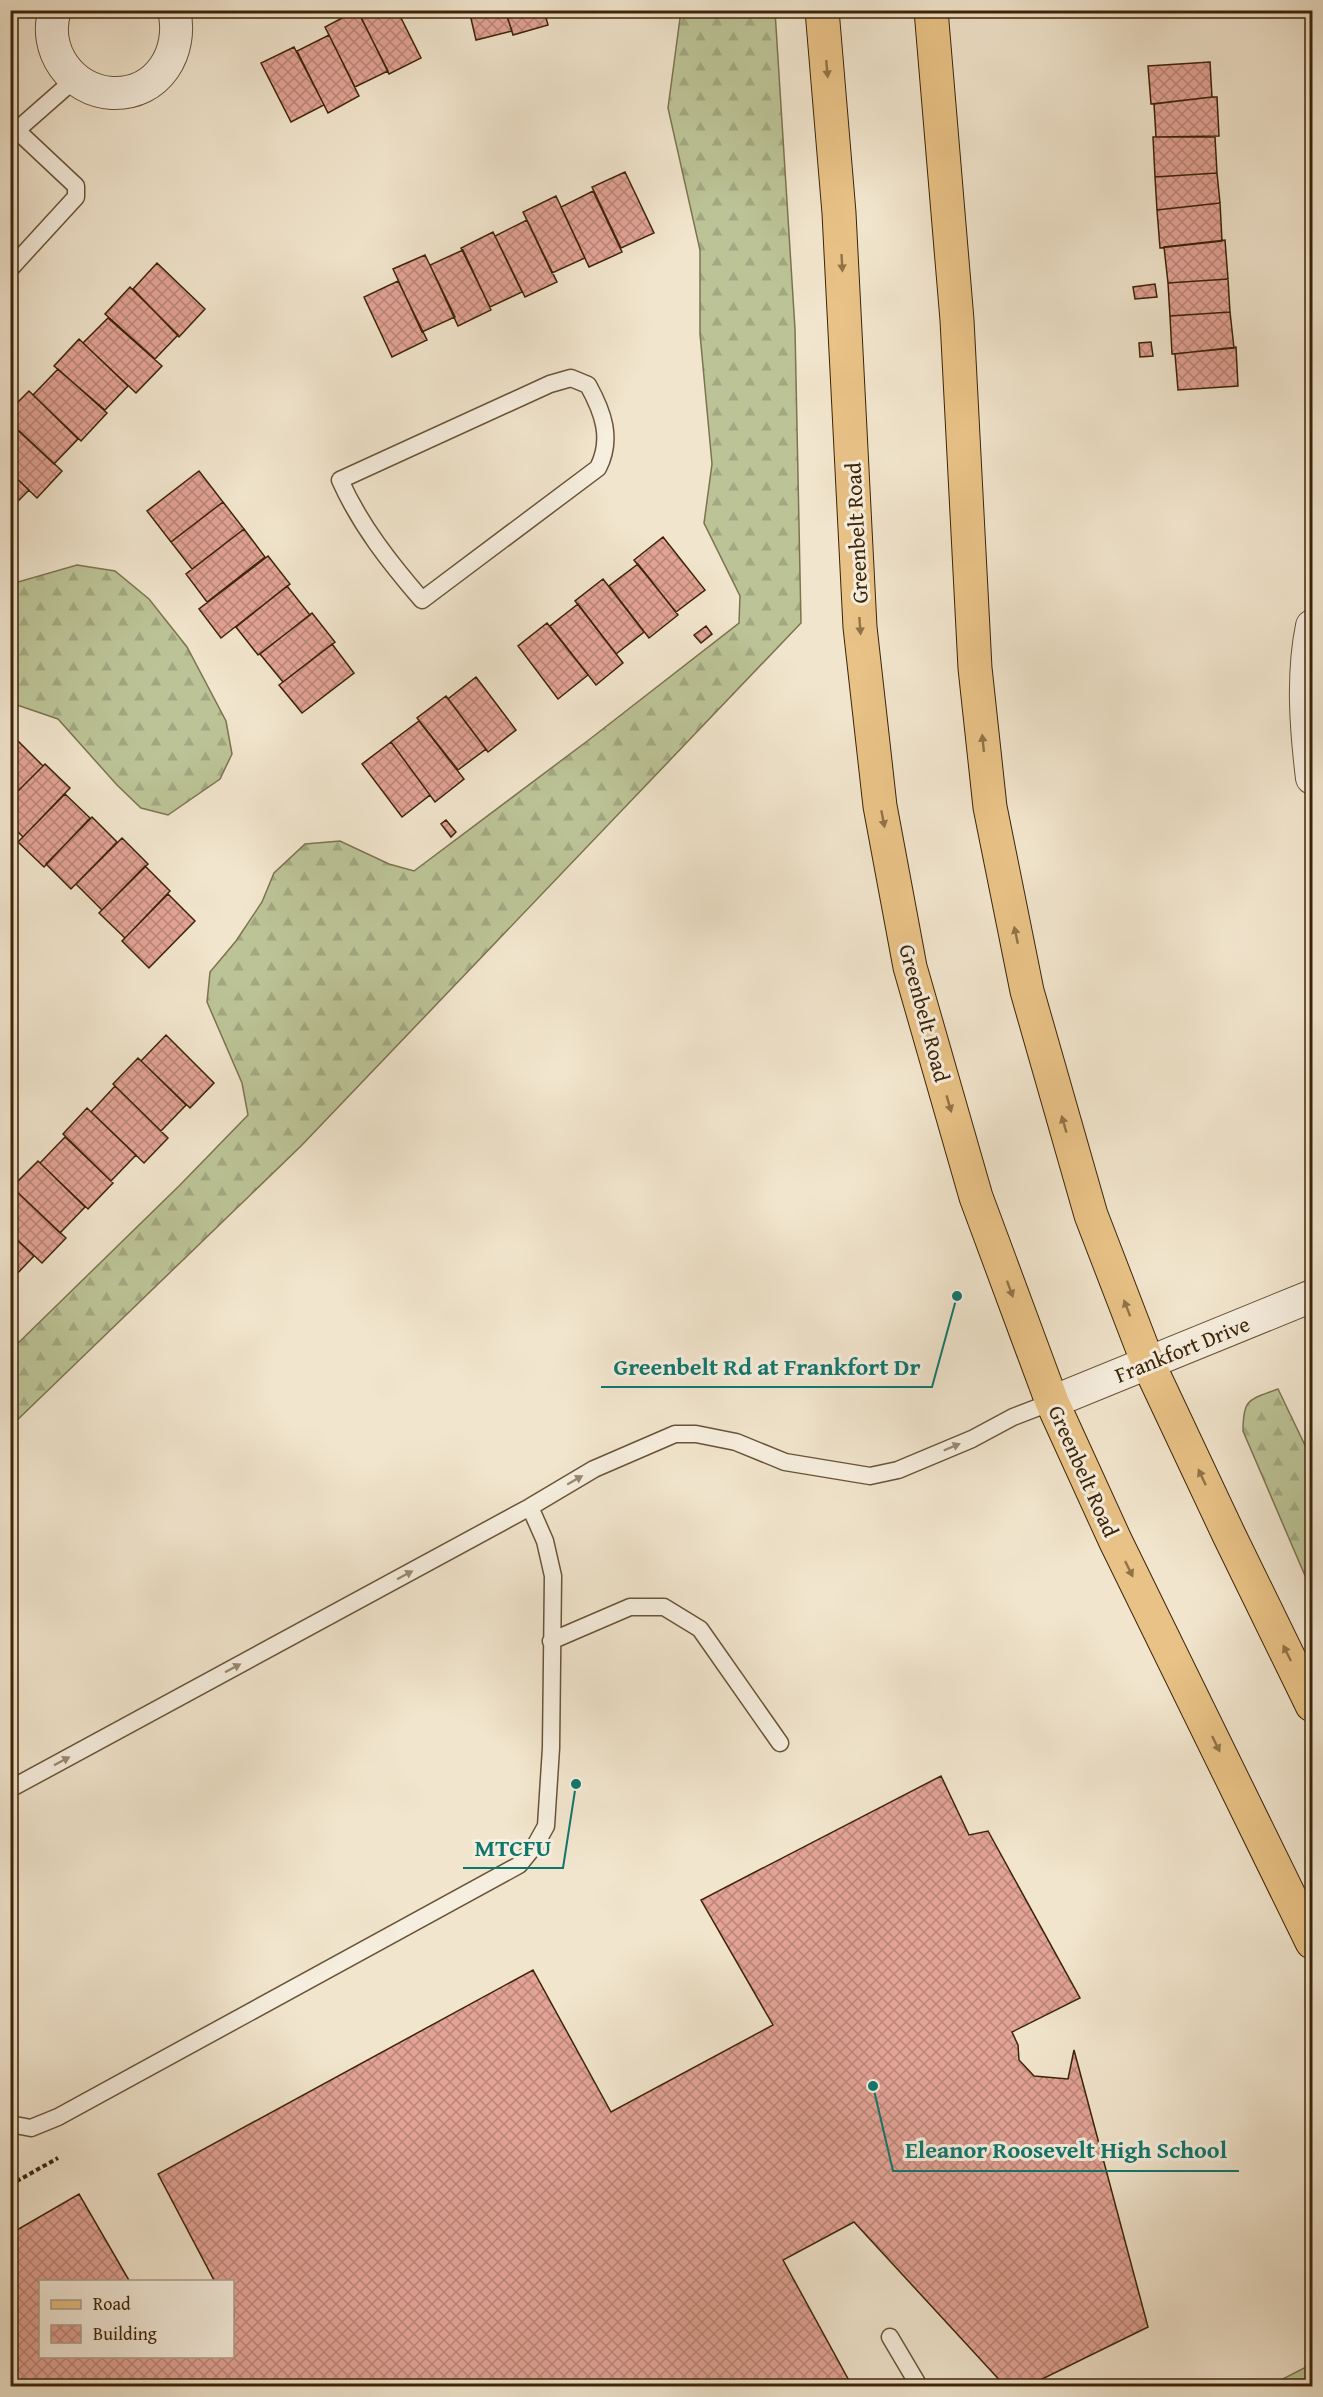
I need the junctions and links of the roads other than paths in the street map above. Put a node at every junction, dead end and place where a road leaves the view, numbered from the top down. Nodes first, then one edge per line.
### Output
1 (55, 10) edge
2 (174, 10) edge
3 (822, 10) edge
4 (931, 10) edge
5 (75, 79) junction
6 (14, 127) edge
7 (10, 269) edge
8 (340, 480) joint
9 (1312, 626) edge
10 (1312, 778) edge
11 (1312, 1296) edge
12 (1148, 1363) junction
13 (1052, 1402) junction
14 (530, 1507) junction
15 (551, 1641) junction
16 (1312, 1705) edge
17 (780, 1743) dead end
18 (10, 1789) edge
19 (1312, 1942) edge
20 (10, 2124) edge
21 (890, 2337) dead end
22 (919, 2386) edge

1 - 5 street
2 - 5 street
3 -> 13 main road, Greenbelt Road
12 -> 4 main road
5 - 6 lane
6 - 7 lane
8 - 8 lane
9 - 10 street
11 - 12 street, Frankfort Drive
12 - 13 street, Frankfort Drive
16 -> 12 main road
14 -> 13 lane
13 -> 19 main road, Greenbelt Road
14 - 15 lane
18 -> 14 lane
15 - 17 lane
15 - 20 lane
21 - 22 lane

